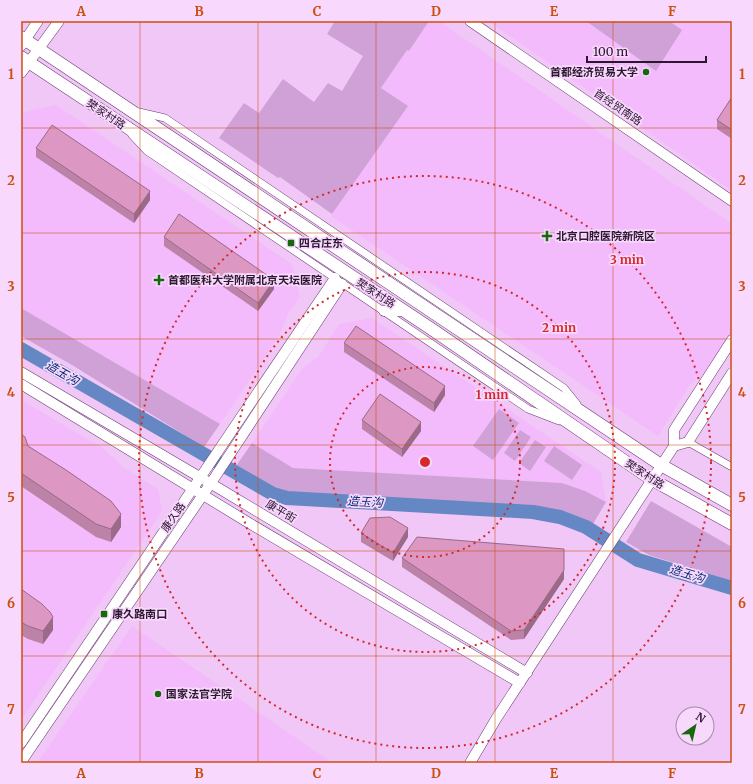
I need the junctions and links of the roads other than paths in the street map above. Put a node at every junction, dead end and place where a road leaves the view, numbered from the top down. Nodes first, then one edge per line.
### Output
1 (38, 21) edge
2 (58, 21) edge
3 (470, 21) edge
4 (28, 43) edge
5 (24, 60) edge
6 (21, 73) edge
7 (124, 126) junction
8 (732, 201) edge
9 (338, 281) junction
10 (326, 300) junction
11 (404, 311) junction
12 (384, 312) junction
13 (732, 340) edge
14 (21, 372) edge
15 (732, 373) edge
16 (21, 384) edge
17 (578, 428) junction
18 (688, 442) junction
19 (674, 446) junction
20 (661, 464) junction
21 (732, 467) edge
22 (200, 478) junction
23 (652, 479) junction
24 (210, 484) junction
25 (193, 488) junction
26 (203, 494) junction
27 (732, 505) edge
28 (732, 524) edge
29 (527, 673) junction
30 (520, 683) junction
31 (21, 743) edge
32 (21, 762) edge
33 (470, 763) edge

1 - 4 street
2 - 4 street
3 - 8 street, 首经贸南路
4 - 5 street
4 - 20 main road, 樊家村路
5 - 6 street
5 - 7 main road, 樊家村路
7 - 9 street
7 - 11 main road, 樊家村路
9 - 10 street, 康久路
9 - 12 street
10 - 22 street, 康久路
10 - 24 street, 康久路
11 - 12 street
11 - 17 main road, 樊家村路
12 - 17 street
13 - 19 street
14 - 22 street, 康平街
15 - 18 street
16 - 25 street
17 - 23 main road, 樊家村路
18 - 19 street
18 - 21 street
19 - 20 street
20 - 23 street
20 - 27 main road, 樊家村路
22 - 24 street, 康平街
22 - 25 street, 康久路
23 - 28 main road, 樊家村路
23 - 29 street
24 - 26 street, 康久路
24 - 29 street, 康平街
25 - 26 street
25 - 31 street, 康久路
26 - 30 street
26 - 32 street, 康久路
29 - 30 street
30 - 33 street

